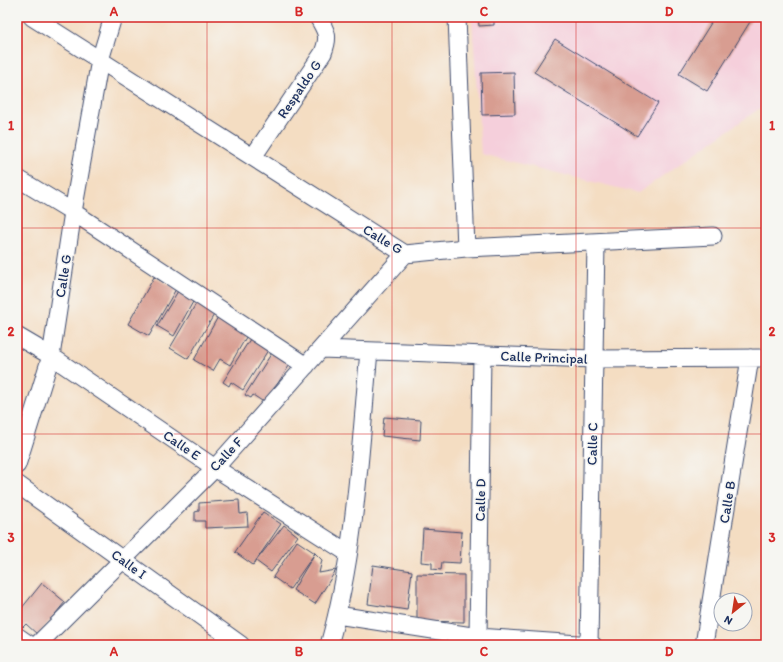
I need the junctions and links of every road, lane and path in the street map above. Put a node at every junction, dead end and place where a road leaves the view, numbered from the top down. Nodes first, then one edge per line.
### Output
1 (32, 17) edge
2 (113, 17) edge
3 (318, 17) edge
4 (457, 17) edge
5 (100, 60) junction
6 (253, 157) junction
7 (17, 178) edge
8 (72, 212) junction
9 (713, 236) dead end
10 (596, 243) junction
11 (466, 248) junction
12 (405, 254) junction
13 (17, 336) edge
14 (321, 349) junction
15 (369, 351) junction
16 (482, 355) junction
17 (51, 356) junction
18 (758, 358) edge
19 (594, 359) junction
20 (306, 366) junction
21 (17, 465) edge
22 (215, 468) junction
23 (17, 484) edge
24 (348, 553) junction
25 (122, 559) junction
26 (337, 615) junction
27 (17, 636) edge
28 (477, 641) edge
29 (30, 645) edge
30 (37, 645) edge
31 (241, 645) edge
32 (329, 645) edge
33 (589, 645) edge
34 (593, 645) edge
35 (704, 645) edge

1 - 5 street, Calle G
2 - 5 street, Calle G
3 - 6 street, Respaldo G
4 - 11 street
5 - 6 street, Calle G
5 - 8 street, Calle G
6 - 12 street, Calle G
7 - 8 street
8 - 17 street, Calle G
8 - 20 street
9 - 10 street, Calle G
10 - 11 street, Calle G
10 - 19 street, Calle C
11 - 12 street, Calle G
12 - 14 street, Calle F
13 - 17 street, Calle E
14 - 15 street, Calle Principal
14 - 20 street, Calle F
15 - 16 street, Calle Principal
15 - 24 street
16 - 19 street, Calle Principal
16 - 28 street, Calle D
17 - 21 street, Calle G
17 - 22 street, Calle E
18 - 19 street, Calle Principal
18 - 35 street, Calle B
19 - 33 street, Calle C
20 - 22 street, Calle F
22 - 24 street, Calle E
22 - 25 street, Calle F
23 - 25 street, Calle I
24 - 26 street
25 - 30 street, Calle F
25 - 31 street, Calle I
26 - 28 street
26 - 32 street
27 - 29 street
28 - 33 street
33 - 34 street

